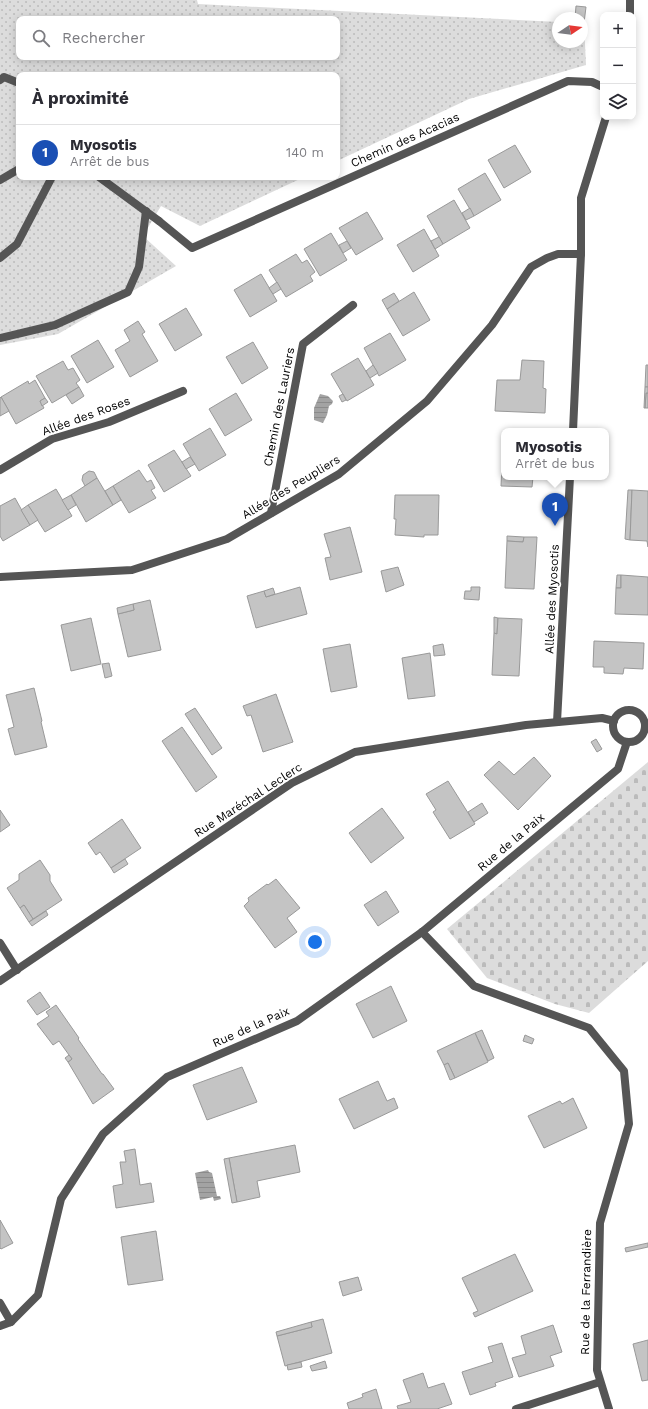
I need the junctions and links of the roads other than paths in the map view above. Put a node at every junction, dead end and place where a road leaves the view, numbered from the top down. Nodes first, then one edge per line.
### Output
1 (630, 0) edge
2 (630, 12) edge
3 (0, 80) edge
4 (16, 81) edge
5 (600, 86) edge
6 (605, 120) edge
7 (16, 171) edge
8 (0, 180) edge
9 (50, 180) edge
10 (103, 180) edge
11 (146, 211) junction
12 (581, 254) junction
13 (0, 258) edge
14 (353, 304) dead end
15 (0, 338) edge
16 (183, 391) dead end
17 (573, 428) edge
18 (0, 470) edge
19 (570, 480) edge
20 (271, 513) junction
21 (0, 577) edge
22 (646, 716) edge
23 (614, 721) junction
24 (558, 722) junction
25 (627, 742) junction
26 (422, 932) junction
27 (0, 942) edge
28 (17, 970) junction
29 (0, 981) edge
30 (0, 1303) edge
31 (11, 1322) junction
32 (0, 1326) edge
33 (600, 1382) junction
34 (516, 1409) edge
35 (609, 1409) edge

1 - 2 street
3 - 4 street
5 - 11 street, Chemin des Acacias
6 - 12 street
7 - 8 street
9 - 13 street
10 - 11 street
11 - 15 street
12 - 17 street
12 - 20 street, Allée des Peupliers
14 - 20 street, Chemin des Lauriers
16 - 18 street, Allée des Roses
19 - 24 street, Allée des Myosotis
20 - 21 street, Allée des Peupliers
22 - 23 street
22 - 25 street
23 - 24 street, Rue Maréchal Leclerc
23 - 25 street
24 - 28 street, Rue Maréchal Leclerc
25 - 26 street, Rue de la Paix
26 - 31 street, Rue de la Paix
26 - 33 street, Rue de la Ferrandière
27 - 28 street
28 - 29 street, Rue Maréchal Leclerc
30 - 31 street
31 - 32 street, Rue de la Paix
33 - 34 street
33 - 35 street, Rue de la Ferrandière

